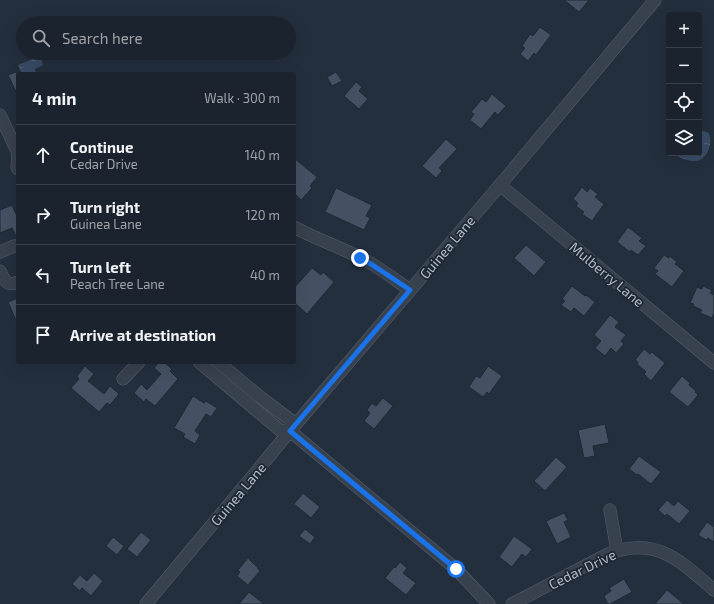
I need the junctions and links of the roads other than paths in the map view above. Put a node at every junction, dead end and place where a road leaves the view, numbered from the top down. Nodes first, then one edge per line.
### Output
1 (655, 0) edge
2 (0, 115) edge
3 (16, 148) edge
4 (500, 185) junction
5 (296, 228) edge
6 (16, 246) edge
7 (0, 252) edge
8 (0, 271) edge
9 (16, 283) edge
10 (410, 290) junction
11 (137, 364) edge
12 (202, 364) edge
13 (220, 364) edge
14 (714, 364) edge
15 (123, 380) dead end
16 (245, 393) junction
17 (290, 431) junction
18 (610, 510) dead end
19 (617, 551) junction
20 (714, 590) edge
21 (146, 604) edge
22 (489, 604) edge
23 (512, 604) edge

1 - 4 street, Guinea Lane
2 - 3 street
4 - 10 street, Guinea Lane
4 - 14 street, Mulberry Lane
5 - 10 street
6 - 7 street
8 - 9 street
10 - 17 street, Guinea Lane
11 - 15 street
12 - 16 street
13 - 16 street
16 - 17 street
17 - 21 street, Guinea Lane
17 - 22 street
18 - 19 street
19 - 20 street, Cedar Drive
19 - 23 street, Cedar Drive

